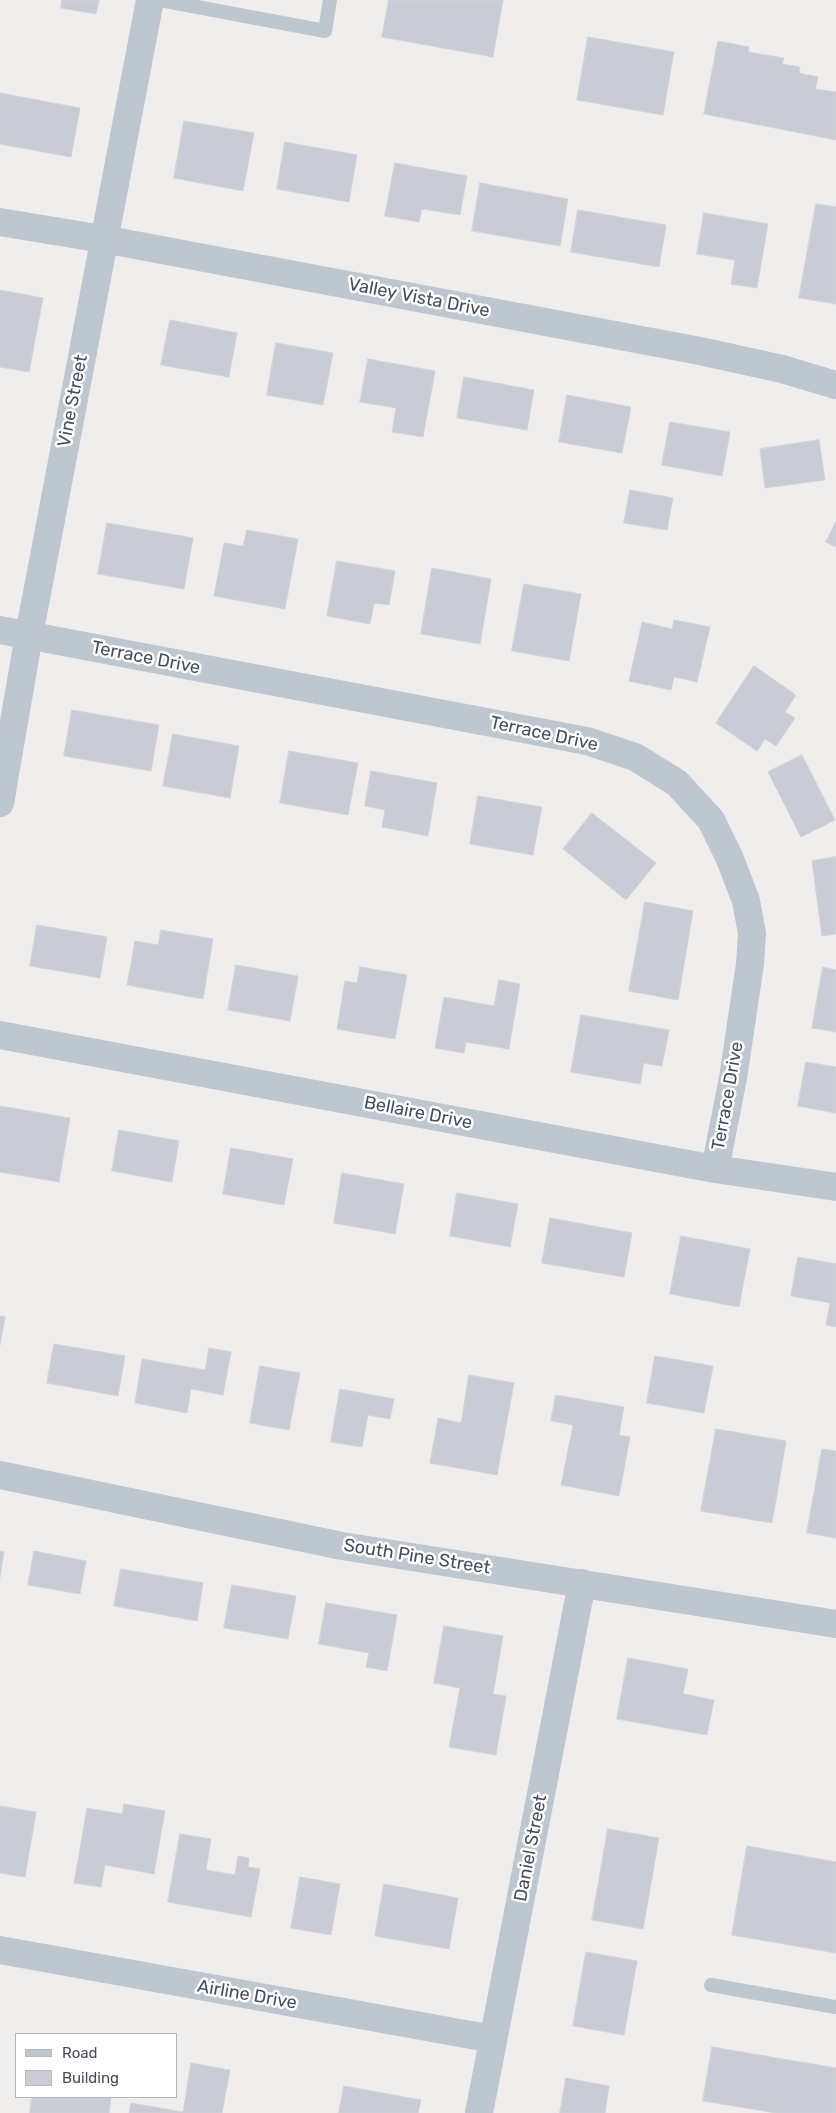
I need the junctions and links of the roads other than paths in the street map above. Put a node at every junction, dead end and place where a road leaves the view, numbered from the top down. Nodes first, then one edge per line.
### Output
1 (150, 0) edge
2 (160, 0) edge
3 (330, 0) edge
4 (0, 222) edge
5 (103, 239) junction
6 (836, 385) edge
7 (0, 630) edge
8 (29, 635) junction
9 (0, 803) edge
10 (0, 1035) edge
11 (715, 1169) junction
12 (836, 1186) edge
13 (0, 1475) edge
14 (582, 1583) junction
15 (836, 1624) edge
16 (0, 1950) edge
17 (711, 1986) dead end
18 (836, 2007) edge
19 (493, 2039) junction
20 (478, 2113) edge

1 - 5 street, Vine Street
2 - 3 lane
4 - 5 street, Valley Vista Drive
5 - 6 street, Valley Vista Drive
5 - 8 street, Vine Street
7 - 8 street, Terrace Drive
8 - 9 street, Vine Street
8 - 11 street, Terrace Drive
10 - 11 street, Bellaire Drive
11 - 12 street, Bellaire Drive
13 - 14 street, South Pine Street
14 - 15 street, South Pine Street
14 - 19 street, Daniel Street
16 - 19 street, Airline Drive
17 - 18 lane
19 - 20 street, Daniel Street

